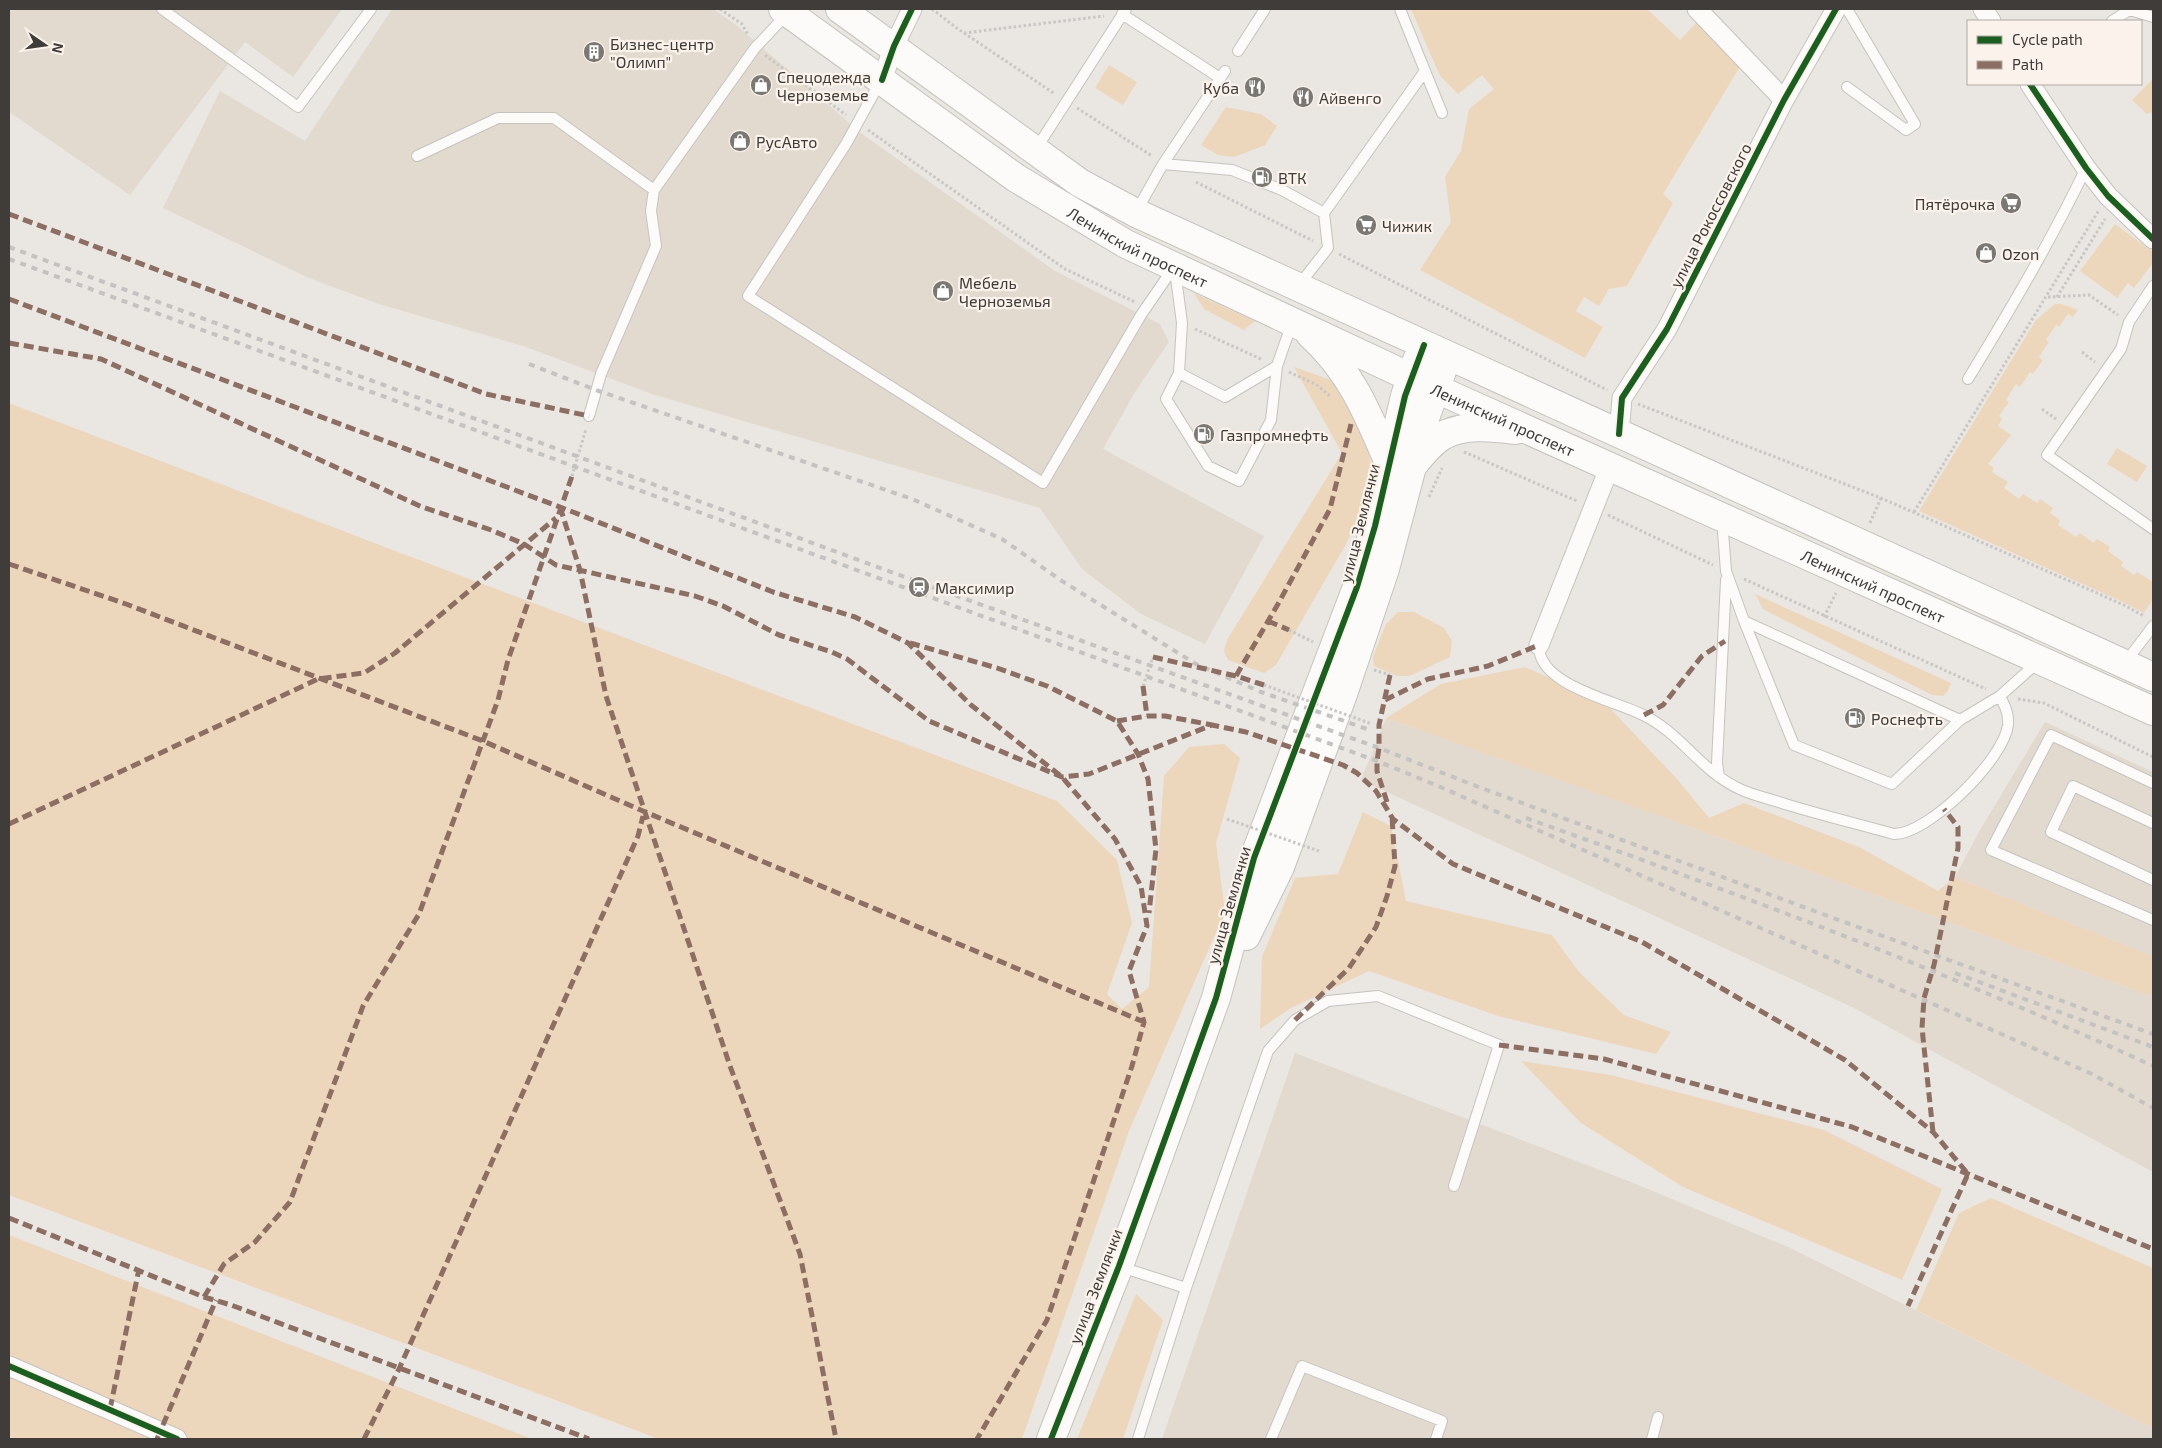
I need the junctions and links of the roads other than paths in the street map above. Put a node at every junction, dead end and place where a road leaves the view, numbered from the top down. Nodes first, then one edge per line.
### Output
1 (162, 9) edge
2 (371, 9) edge
3 (840, 9) edge
4 (912, 9) edge
5 (1265, 9) edge
6 (1400, 9) edge
7 (1697, 9) edge
8 (1836, 9) edge
9 (1847, 9) edge
10 (1983, 9) edge
11 (2130, 9) edge
12 (785, 11) edge
13 (1124, 12) edge
14 (2153, 17) edge
15 (1990, 20) edge
16 (2114, 20) edge
17 (894, 46) junction
18 (1238, 51) dead end
19 (1425, 71) junction
20 (882, 80) junction
21 (2031, 85) edge
22 (1847, 86) dead end
23 (1784, 100) junction
24 (1442, 113) dead end
25 (1034, 151) junction
26 (417, 156) dead end
27 (1163, 164) junction
28 (2086, 168) junction
29 (654, 190) junction
30 (1136, 213) junction
31 (1324, 213) junction
32 (2153, 240) edge
33 (1174, 266) junction
34 (2153, 286) edge
35 (1296, 288) junction
36 (1293, 322) junction
37 (1424, 345) junction
38 (1449, 357) junction
39 (1277, 366) junction
40 (1179, 373) junction
41 (1410, 377) junction
42 (1968, 379) dead end
43 (1435, 388) junction
44 (589, 416) road end
45 (1537, 433) junction
46 (1619, 434) junction
47 (1401, 464) junction
48 (1610, 466) junction
49 (1722, 516) junction
50 (2153, 529) edge
51 (1726, 571) junction
52 (1744, 621) junction
53 (2153, 626) edge
54 (1539, 646) joint
55 (2041, 660) junction
56 (2124, 663) junction
57 (2153, 677) edge
58 (2000, 696) junction
59 (2153, 711) edge
60 (1960, 720) junction
61 (1719, 776) junction
62 (2153, 783) edge
63 (2153, 823) edge
64 (2153, 880) edge
65 (2153, 920) edge
66 (1454, 1186) dead end
67 (1119, 1266) junction
68 (1186, 1288) junction
69 (9, 1366) edge
70 (1658, 1417) dead end
71 (177, 1439) edge
72 (1051, 1439) edge
73 (1138, 1439) edge
74 (1271, 1439) edge
75 (1436, 1439) edge
76 (1652, 1439) edge

1 - 2 lane
3 - 17 main road, Ленинский проспект
4 - 17 street
5 - 18 lane
6 - 19 lane
7 - 23 street
8 - 23 street, улица Рокоссовского
9 - 22 lane
10 - 15 street
11 - 14 lane
11 - 16 lane
12 - 20 main road, Ленинский проспект
12 - 29 lane
13 - 25 lane
13 - 27 lane
17 - 20 street
17 - 25 main road, Ленинский проспект
19 - 24 lane
19 - 31 lane
20 - 33 main road, Ленинский проспект
20 - 33 lane
21 - 28 street
23 - 46 street, улица Рокоссовского
25 - 30 main road, Ленинский проспект
26 - 29 lane
27 - 30 lane
27 - 31 lane
28 - 32 street
28 - 42 lane
29 - 44 lane
30 - 35 main road, Ленинский проспект
31 - 35 lane
33 - 36 main road, Ленинский проспект
33 - 40 lane
34 - 50 lane
35 - 37 main road, Ленинский проспект
36 - 39 lane
36 - 41 main road, Ленинский проспект
36 - 47 main road
37 - 38 main road, Ленинский проспект
37 - 41 main road, улица Землячки
38 - 43 main road, улица Землячки
38 - 46 main road, Ленинский проспект
39 - 40 lane
39 - 40 lane
41 - 43 main road, Ленинский проспект
41 - 47 main road, улица Землячки
43 - 45 main road, Ленинский проспект
43 - 47 main road, улица Землячки
45 - 47 main road
45 - 48 main road, Ленинский проспект
46 - 56 main road, Ленинский проспект
47 - 67 main road, улица Землячки
48 - 49 main road, Ленинский проспект
48 - 54 street
49 - 51 lane
49 - 55 main road, Ленинский проспект
51 - 52 lane
51 - 61 lane
52 - 60 lane
52 - 60 lane
53 - 56 lane
54 - 61 lane
55 - 58 lane
55 - 59 main road, Ленинский проспект
56 - 57 main road, Ленинский проспект
58 - 60 lane
58 - 61 lane
62 - 65 lane
63 - 64 lane
66 - 68 lane
67 - 68 lane
67 - 72 main road, улица Землячки
68 - 73 lane
69 - 71 street
70 - 76 lane
74 - 75 lane

